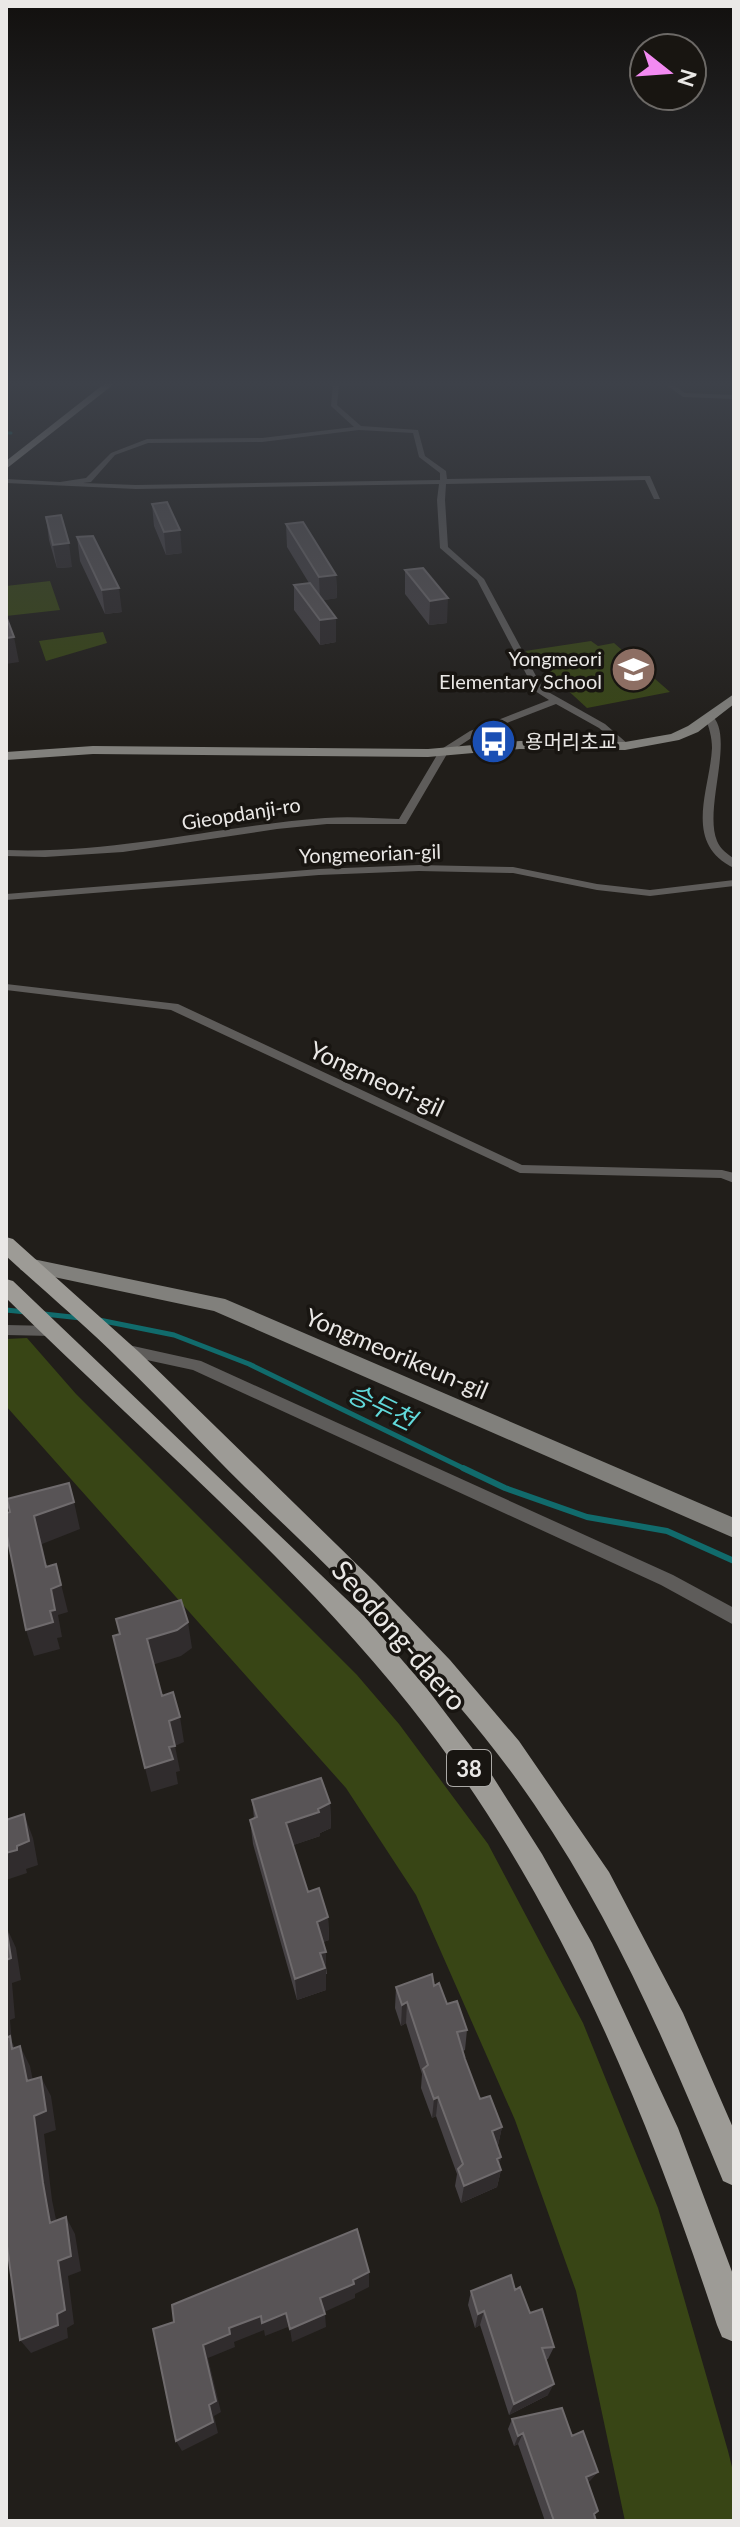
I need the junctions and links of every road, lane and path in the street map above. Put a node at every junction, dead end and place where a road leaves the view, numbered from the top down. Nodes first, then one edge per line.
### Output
1 (441, 502) edge
2 (734, 698) edge
3 (555, 701) junction
4 (710, 717) junction
5 (625, 746) junction
6 (443, 752) junction
7 (6, 756) edge
8 (6, 853) edge
9 (734, 865) edge
10 (734, 883) edge
11 (6, 897) edge
12 (6, 987) edge
13 (734, 1178) edge
14 (6, 1244) edge
15 (34, 1271) junction
16 (6, 1286) edge
17 (47, 1327) junction
18 (6, 1330) edge
19 (119, 1346) junction
20 (734, 1528) edge
21 (734, 1617) edge
22 (734, 2170) edge
23 (734, 2325) edge

1 - 3 street
2 - 4 street
3 - 5 street
3 - 6 street
4 - 5 street
4 - 9 street
5 - 6 street
6 - 7 street
6 - 8 street, Gieopdanji-ro
10 - 11 street, Yongmeorian-gil
12 - 13 street, Yongmeori-gil
14 - 15 main road, Seodong-daero / 38
15 - 19 main road, Seodong-daero / 38
15 - 20 street, Yongmeorikeun-gil
16 - 17 main road, Seodong-daero / 38
17 - 18 street
17 - 23 main road, Seodong-daero / 38
19 - 21 street
19 - 22 main road, Seodong-daero / 38

